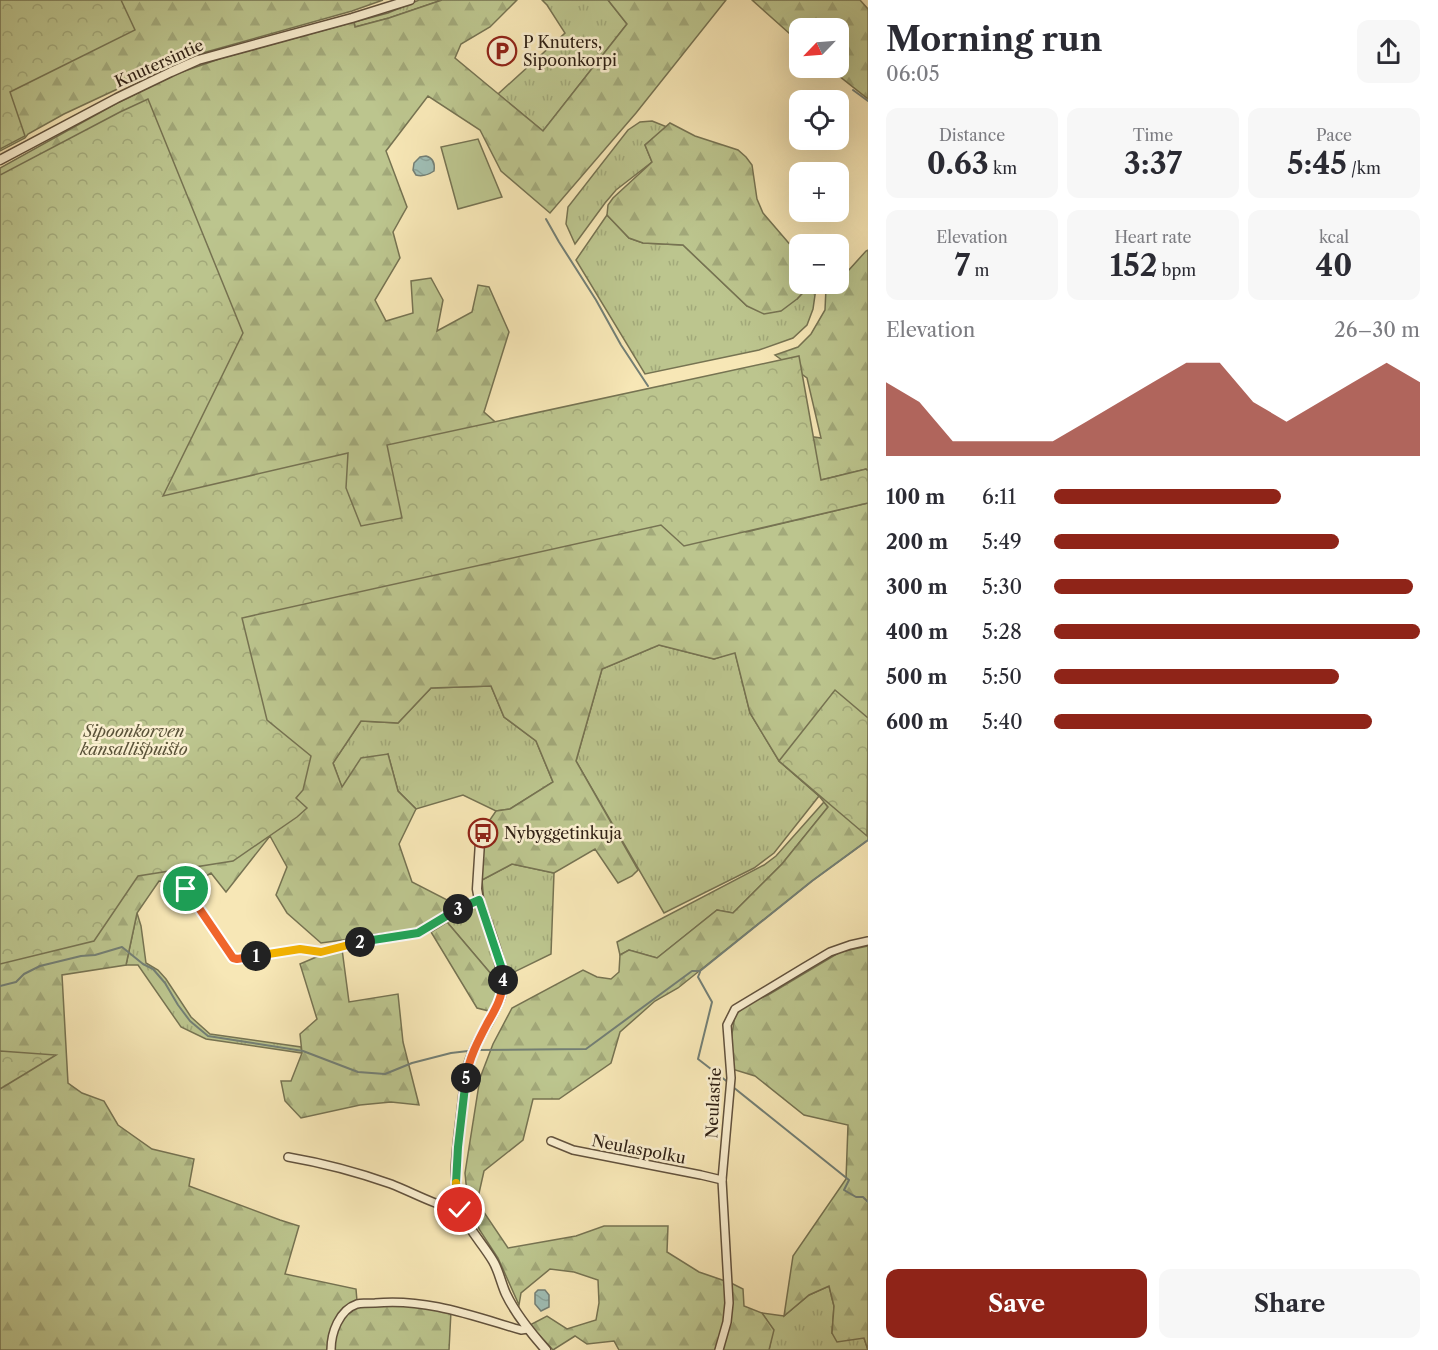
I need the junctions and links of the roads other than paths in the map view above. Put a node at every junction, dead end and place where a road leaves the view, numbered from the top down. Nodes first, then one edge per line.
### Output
1 (410, 0) edge
2 (0, 160) edge
3 (480, 842) dead end
4 (186, 889) dead end
5 (479, 900) junction
6 (868, 941) edge
7 (551, 1141) dead end
8 (288, 1157) dead end
9 (722, 1180) junction
10 (460, 1210) junction
11 (528, 1329) junction
12 (331, 1350) edge
13 (546, 1350) edge
14 (719, 1350) edge

1 - 2 street, Knutersintie
3 - 5 street
4 - 5 street
5 - 10 street
6 - 9 street, Neulastie
7 - 9 street, Neulaspolku
8 - 10 street
9 - 14 street, Neulastie
10 - 11 street
11 - 12 street
11 - 13 street

